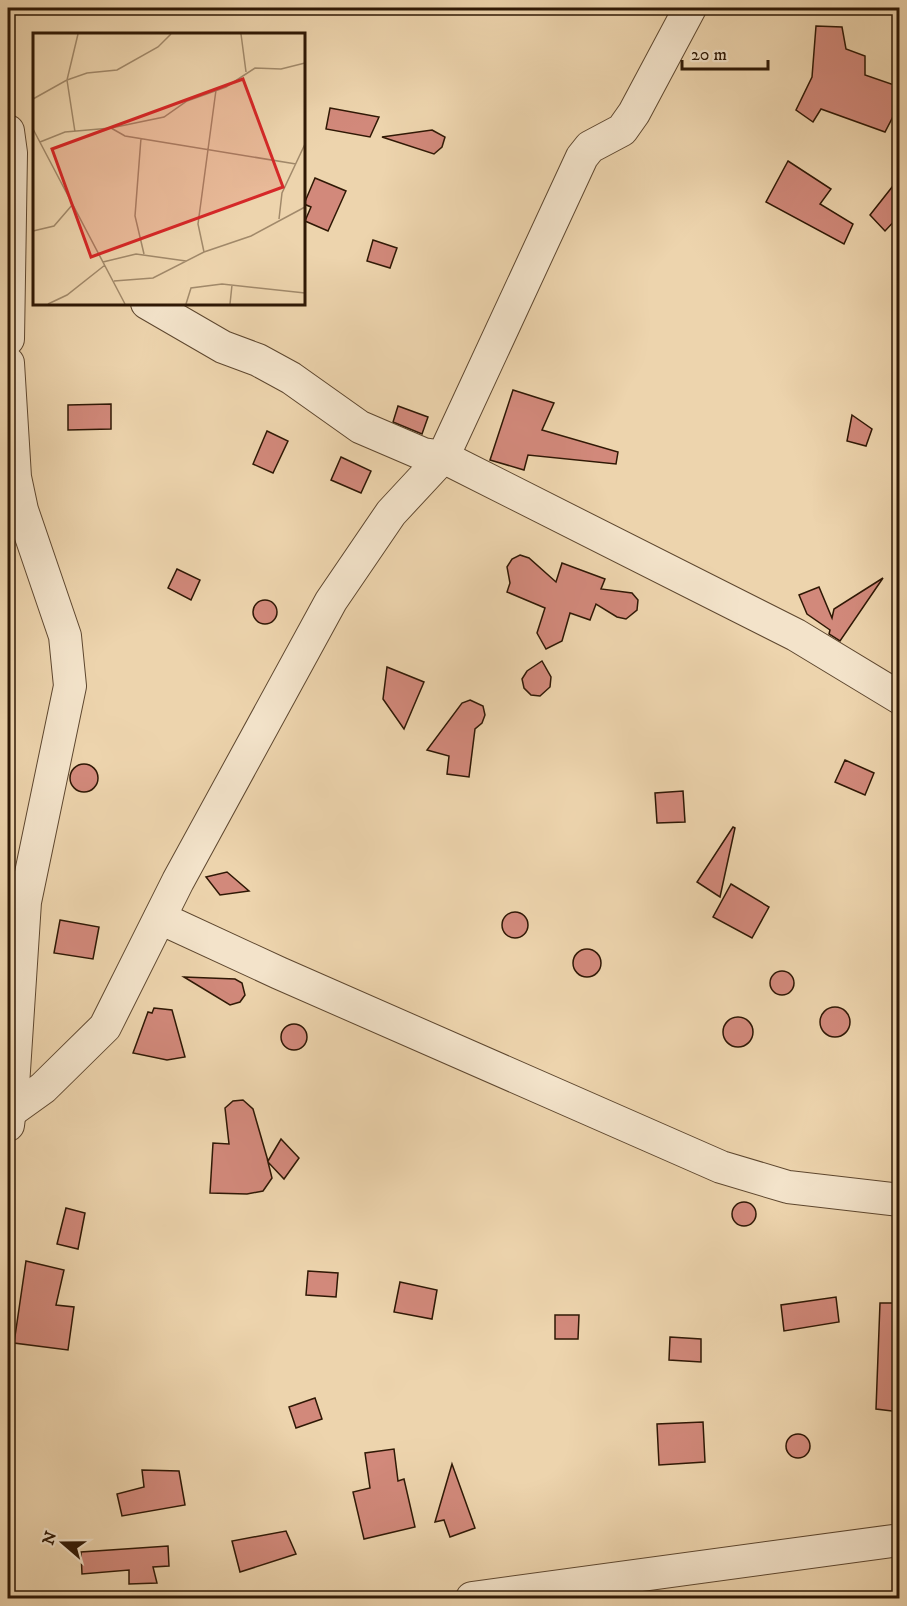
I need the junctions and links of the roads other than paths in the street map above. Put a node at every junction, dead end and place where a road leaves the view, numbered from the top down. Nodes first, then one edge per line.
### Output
1 (690, 8) edge
2 (8, 131) edge
3 (23, 238) edge
4 (149, 304) edge
5 (8, 339) edge
6 (8, 363) edge
7 (443, 457) junction
8 (900, 698) edge
9 (160, 918) junction
10 (9, 1119) edge
11 (900, 1200) edge
12 (900, 1540) edge
13 (472, 1599) edge

1 - 7 street
2 - 3 street
3 - 5 street
4 - 7 street
6 - 10 street
7 - 8 street
7 - 9 street
9 - 10 street
9 - 11 street
12 - 13 street

